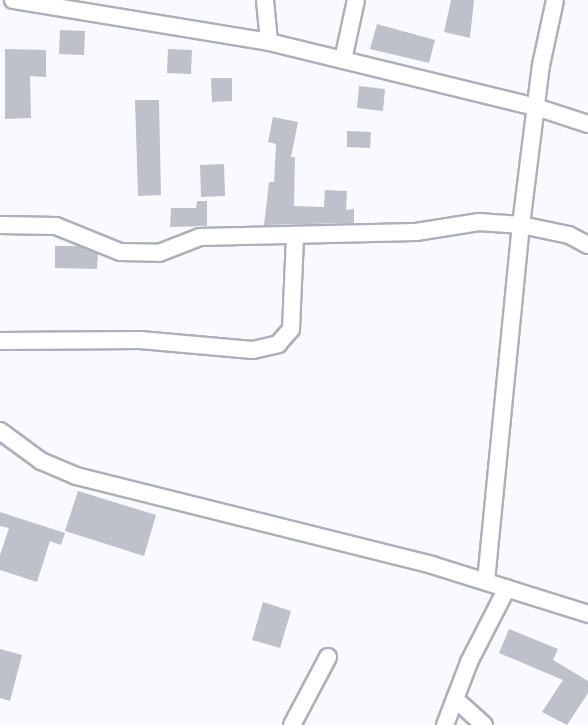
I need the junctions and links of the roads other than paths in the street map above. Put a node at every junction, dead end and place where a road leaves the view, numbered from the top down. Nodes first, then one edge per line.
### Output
1 (13, 0) edge
2 (265, 0) edge
3 (356, 0) edge
4 (555, 0) edge
5 (269, 42) junction
6 (343, 60) junction
7 (536, 107) junction
8 (588, 124) edge
9 (0, 225) edge
10 (521, 225) junction
11 (295, 237) junction
12 (588, 245) edge
13 (0, 341) edge
14 (0, 432) edge
15 (486, 581) junction
16 (507, 588) junction
17 (588, 614) edge
18 (328, 657) dead end
19 (455, 699) junction
20 (292, 725) edge
21 (445, 725) edge
22 (484, 725) edge

1 - 5 street
2 - 5 street
3 - 6 street
4 - 7 street
5 - 6 street
6 - 7 street
7 - 8 street
7 - 10 street
9 - 11 street
10 - 11 street
10 - 12 street
10 - 15 street
11 - 13 street
14 - 15 street
15 - 16 street
16 - 17 street
16 - 19 street
18 - 20 street
19 - 21 street
19 - 22 street

